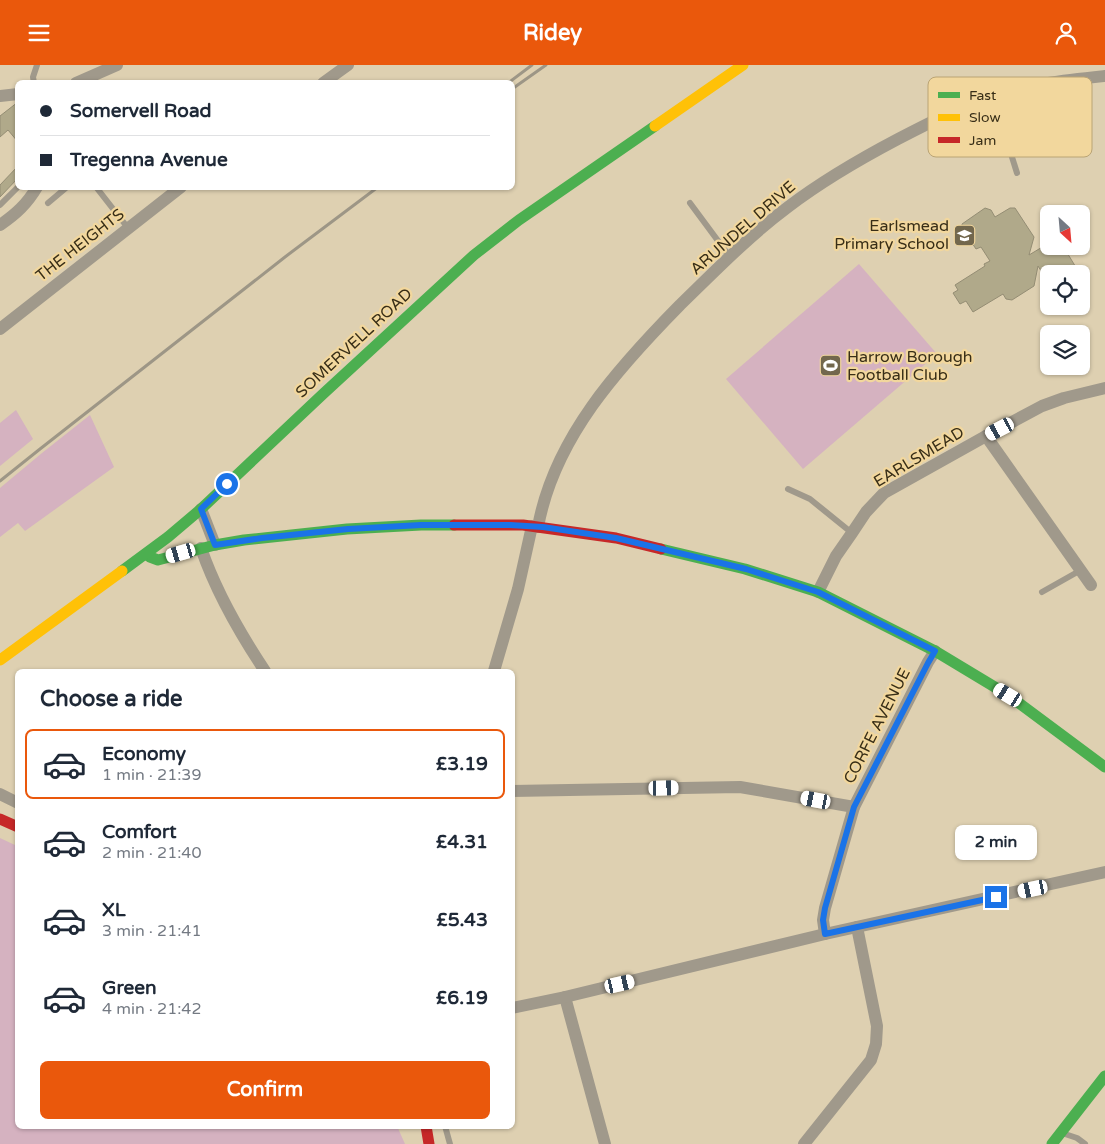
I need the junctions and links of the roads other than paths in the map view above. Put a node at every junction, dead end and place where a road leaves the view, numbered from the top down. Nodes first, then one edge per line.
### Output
1 (37, 65) edge
2 (117, 65) edge
3 (348, 65) edge
4 (743, 65) edge
5 (1105, 76) edge
6 (1092, 77) edge
7 (34, 80) edge
8 (82, 80) edge
9 (328, 80) edge
10 (15, 93) edge
11 (0, 95) edge
12 (928, 123) edge
13 (1012, 157) edge
14 (1017, 173) dead end
15 (15, 190) edge
16 (35, 190) edge
17 (63, 190) edge
18 (98, 190) edge
19 (177, 190) edge
20 (48, 203) dead end
21 (690, 203) dead end
22 (0, 205) edge
23 (0, 223) edge
24 (128, 229) junction
25 (730, 257) junction
26 (0, 329) edge
27 (1105, 388) edge
28 (986, 436) junction
29 (788, 489) dead end
30 (201, 509) junction
31 (535, 527) junction
32 (852, 533) junction
33 (215, 545) junction
34 (201, 548) junction
35 (146, 554) junction
36 (1081, 570) junction
37 (1091, 585) dead end
38 (818, 592) junction
39 (1042, 592) dead end
40 (935, 651) junction
41 (0, 660) edge
42 (264, 669) edge
43 (495, 669) edge
44 (1105, 767) edge
45 (515, 791) edge
46 (0, 793) edge
47 (15, 801) edge
48 (854, 807) junction
49 (0, 819) edge
50 (15, 826) edge
51 (1105, 872) edge
52 (857, 927) junction
53 (825, 934) junction
54 (565, 997) junction
55 (515, 1007) edge
56 (1105, 1076) edge
57 (426, 1129) edge
58 (446, 1129) edge
59 (1061, 1132) junction
60 (429, 1144) edge
61 (450, 1144) edge
62 (605, 1144) edge
63 (804, 1144) edge
64 (1052, 1144) edge
65 (1084, 1144) edge

1 - 7 lane
2 - 8 street
3 - 9 street
4 - 30 street, SOMERVELL ROAD
5 - 6 street, ARUNDEL DRIVE
10 - 11 street
12 - 25 street, ARUNDEL DRIVE
13 - 14 lane
15 - 22 lane
16 - 23 street
17 - 20 lane
18 - 24 lane
19 - 24 street, THE HEIGHTS
21 - 25 lane
24 - 26 street, THE HEIGHTS
25 - 31 street, ARUNDEL DRIVE
27 - 28 street, EARLSMEAD
28 - 32 street, EARLSMEAD
28 - 36 street
29 - 32 lane
30 - 33 street
30 - 35 street, SOMERVELL ROAD
31 - 33 street
31 - 38 street
31 - 43 street, ARUNDEL DRIVE
32 - 38 street, EARLSMEAD
33 - 34 street
34 - 35 street
34 - 42 street
35 - 41 street, SOMERVELL ROAD
36 - 37 street
36 - 39 lane
38 - 40 street
40 - 44 street
40 - 48 street, CORFE AVENUE
45 - 48 street
46 - 47 street
48 - 53 street, CORFE AVENUE
49 - 50 street
51 - 52 street
52 - 53 street
52 - 63 street
53 - 54 street
54 - 55 street
54 - 62 street
56 - 59 street
57 - 60 street
58 - 61 lane
59 - 64 street
59 - 65 lane

